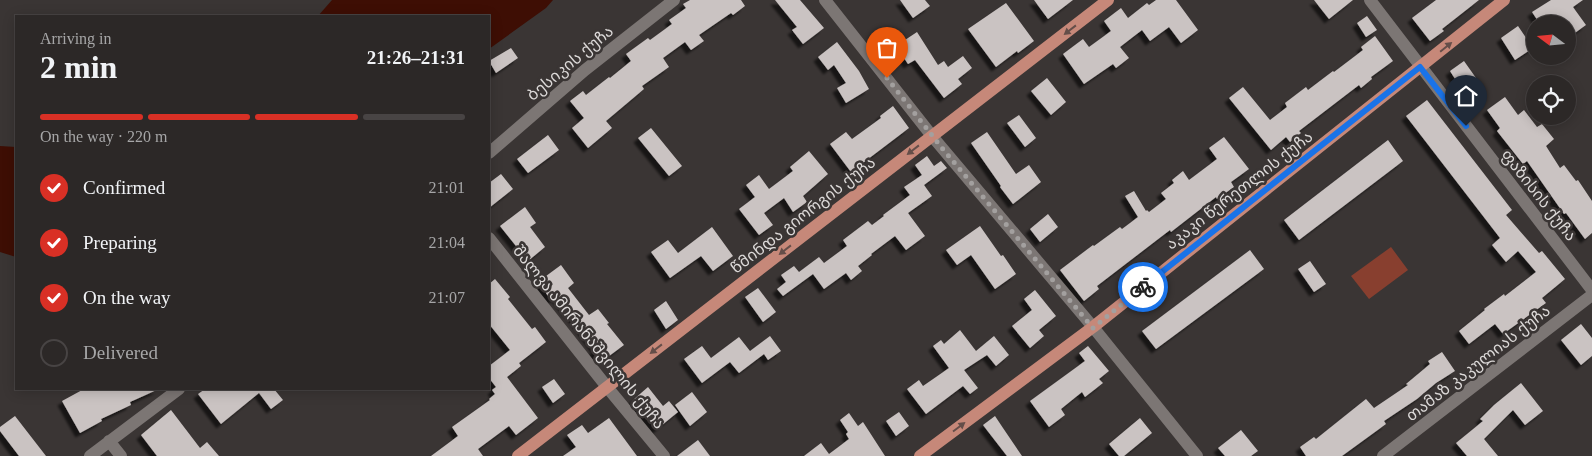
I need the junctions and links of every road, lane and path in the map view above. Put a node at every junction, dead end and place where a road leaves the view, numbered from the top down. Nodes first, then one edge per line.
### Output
1 (674, 0) edge
2 (825, 0) edge
3 (1108, 0) edge
4 (1370, 0) edge
5 (1504, 0) edge
6 (1420, 67) junction
7 (932, 136) junction
8 (490, 152) edge
9 (490, 239) edge
10 (1592, 290) edge
11 (1592, 295) edge
12 (1093, 328) junction
13 (607, 387) junction
14 (178, 390) edge
15 (109, 441) junction
16 (926, 454) edge
17 (90, 456) edge
18 (121, 456) edge
19 (518, 456) edge
20 (664, 456) edge
21 (1197, 456) edge
22 (1383, 456) edge

1 - 8 street, ბესიკის ქუჩა
2 - 7 street
3 -> 7 main road, წმინდა გიორგის ქუჩა
4 - 6 street, ფაზისის ქუჩა
6 -> 5 main road, აკაკი წერეთლის ქუჩა
6 - 10 street, ფაზისის ქუჩა
6 - 12 main road, აკაკი წერეთლის ქუჩა
7 - 12 street
7 -> 13 main road, წმინდა გიორგის ქუჩა
9 - 13 street, შალვა ამირანაშვილის ქუჩა
11 - 22 street, თამაზ კაკულიას ქუჩა
16 -> 12 main road, აკაკი წერეთლის ქუჩა
12 - 21 street
13 - 19 main road, წმინდა გიორგის ქუჩა
13 - 20 street, შალვა ამირანაშვილის ქუჩა
14 - 15 street
15 - 17 street
15 - 18 street

